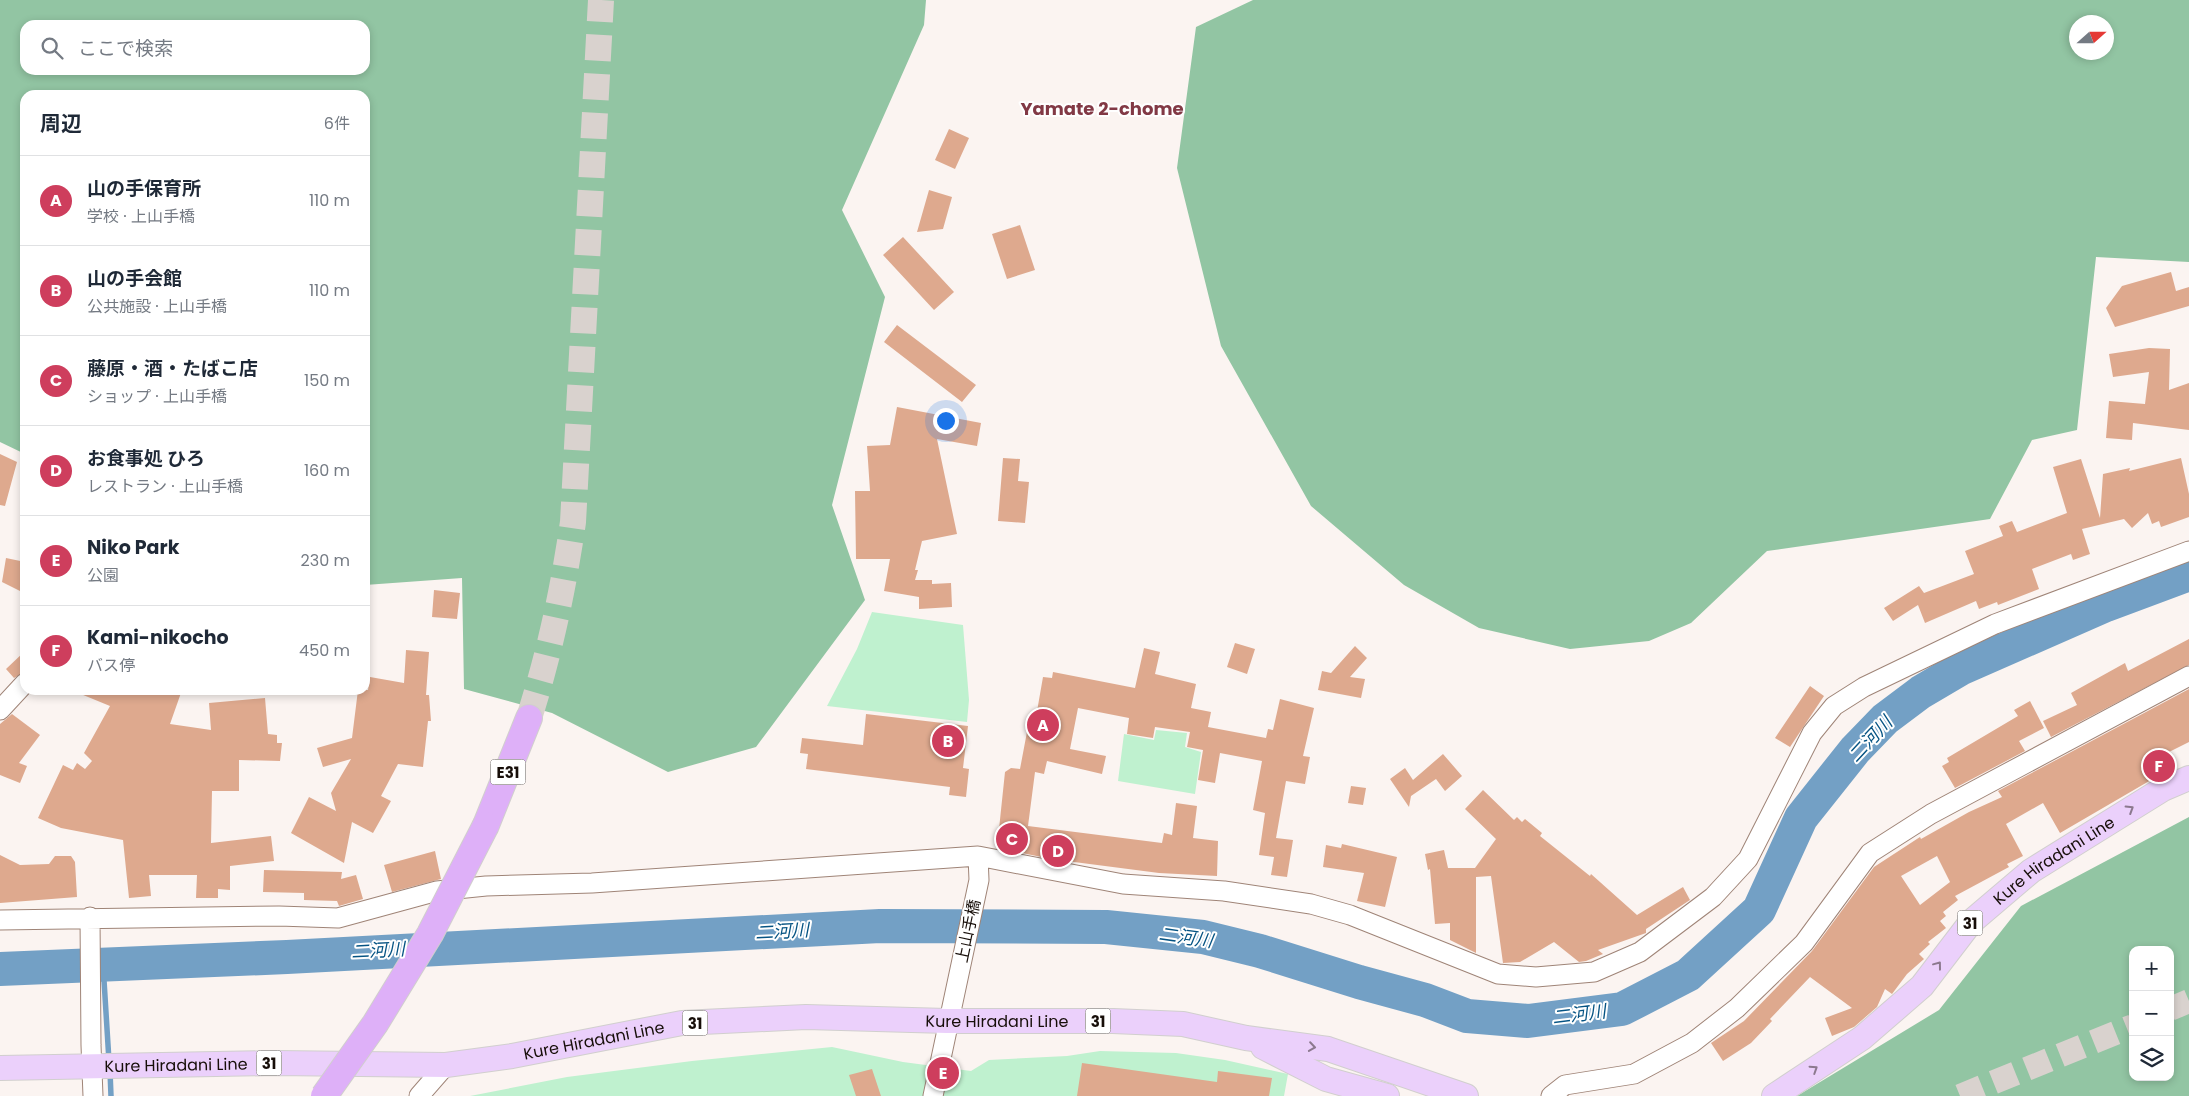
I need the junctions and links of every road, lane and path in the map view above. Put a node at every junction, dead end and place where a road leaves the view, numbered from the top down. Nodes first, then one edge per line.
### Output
1 (2189, 551) edge
2 (2189, 676) edge
3 (20, 688) edge
4 (0, 710) edge
5 (529, 718) tunnel mouth
6 (2189, 778) edge
7 (978, 856) junction
8 (0, 920) edge
9 (90, 923) junction
10 (947, 1021) junction
11 (1246, 1038) junction
12 (92, 1056) junction
13 (446, 1065) junction
14 (0, 1068) edge
15 (93, 1096) edge
16 (324, 1096) edge
17 (418, 1096) edge
18 (933, 1096) edge
19 (1387, 1096) edge
20 (1466, 1096) edge
21 (1551, 1096) edge
22 (1774, 1096) edge

1 - 7 street
2 - 21 street
3 - 4 street
5 - 16 highway, E31, bridge
22 -> 6 main road, Kure Hiradani Line / 31
7 - 9 street
7 - 10 street, 上山手橋
8 - 9 street
9 - 12 street
10 - 11 main road, Kure Hiradani Line / 31
10 - 13 main road, Kure Hiradani Line / 31
10 - 18 street, 上山手橋
11 - 19 main road, Kure Hiradani Line / 31
11 -> 20 main road, Kure Hiradani Line / 31
12 - 13 main road, Kure Hiradani Line / 31
12 - 14 main road, Kure Hiradani Line / 31
12 - 15 street
13 - 17 street

